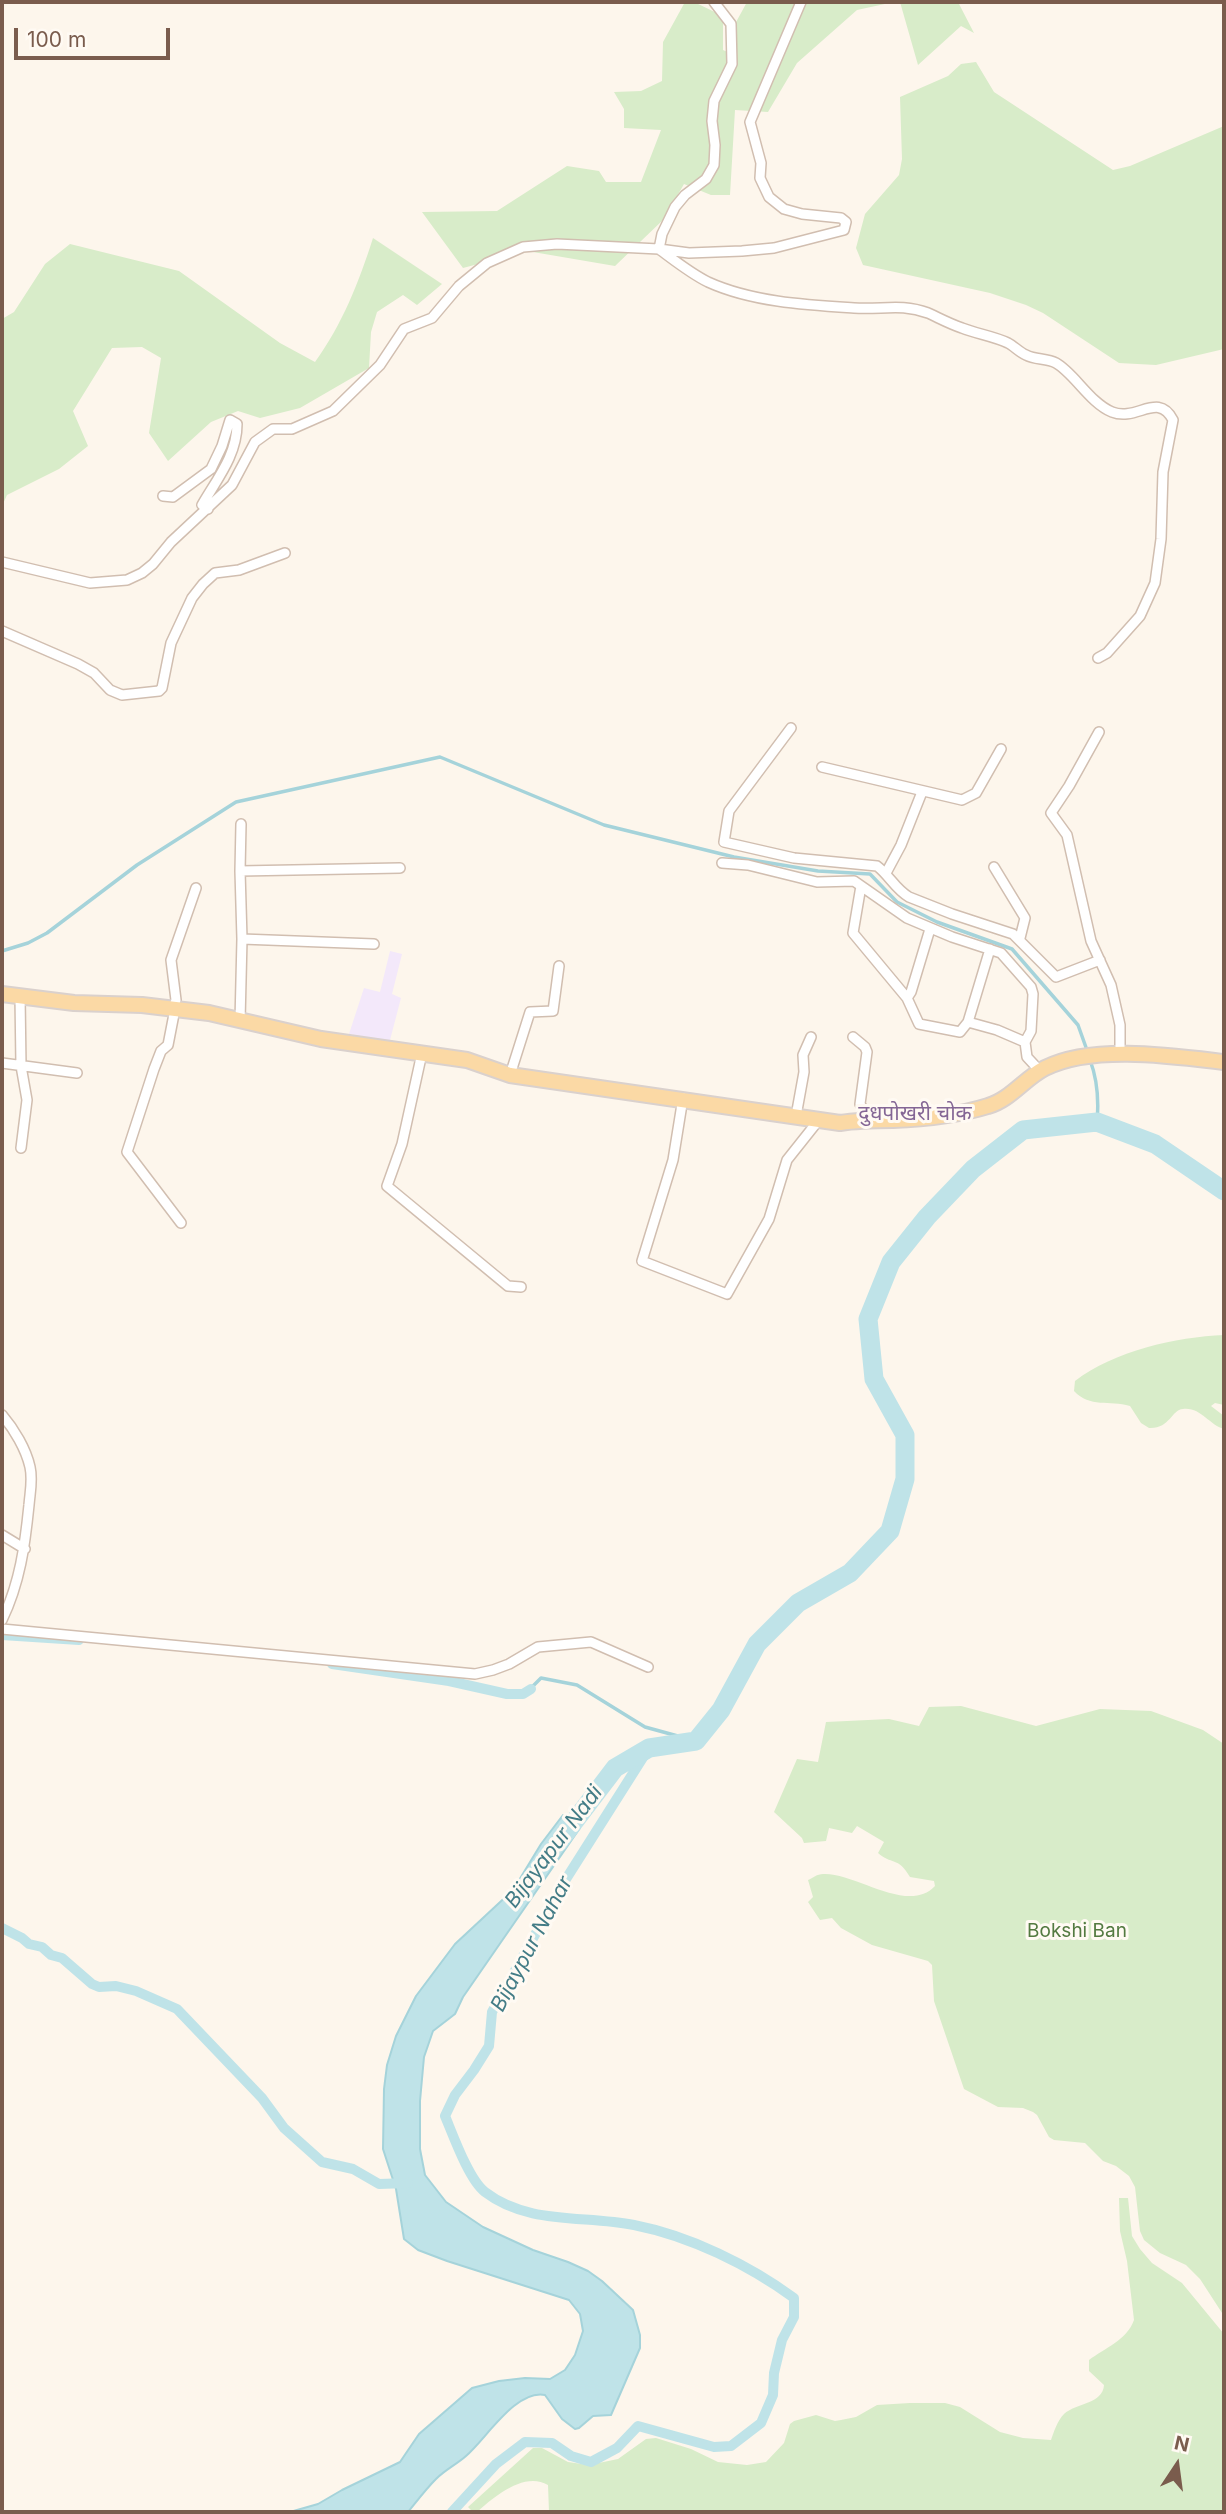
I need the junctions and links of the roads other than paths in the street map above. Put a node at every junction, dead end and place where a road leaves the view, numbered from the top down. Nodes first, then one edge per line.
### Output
1 (714, 2) edge
2 (801, 2) edge
3 (659, 249) junction
4 (163, 496) dead end
5 (208, 509) junction
6 (285, 553) dead end
7 (2, 562) edge
8 (2, 631) edge
9 (1098, 658) dead end
10 (791, 728) dead end
11 (1099, 732) dead end
12 (1001, 750) dead end
13 (822, 766) dead end
14 (922, 792) junction
15 (241, 824) dead end
16 (722, 863) dead end
17 (994, 867) dead end
18 (400, 868) dead end
19 (240, 871) junction
20 (886, 873) junction
21 (861, 886) junction
22 (196, 888) dead end
23 (930, 929) junction
24 (1020, 938) junction
25 (242, 939) junction
26 (374, 944) dead end
27 (990, 949) junction
28 (1100, 961) junction
29 (559, 966) dead end
30 (2, 994) edge
31 (20, 996) junction
32 (907, 998) junction
33 (174, 1009) junction
34 (240, 1021) junction
35 (968, 1022) junction
36 (811, 1037) dead end
37 (853, 1037) dead end
38 (1025, 1042) junction
39 (422, 1053) junction
40 (1120, 1053) junction
41 (1224, 1062) edge
42 (2, 1063) edge
43 (20, 1066) junction
44 (1040, 1071) junction
45 (77, 1073) dead end
46 (510, 1074) junction
47 (683, 1098) junction
48 (796, 1116) junction
49 (868, 1118) junction
50 (818, 1121) junction
51 (21, 1148) dead end
52 (181, 1223) dead end
53 (521, 1287) dead end
54 (2, 1415) edge
55 (2, 1535) edge
56 (25, 1549) junction
57 (5, 1603) edge
58 (2, 1620) edge
59 (2, 1629) edge
60 (648, 1667) dead end

1 - 3 street
2 - 3 street
3 - 5 street
3 - 9 street
4 - 5 street
5 - 7 street
6 - 8 street
10 - 20 street
11 - 28 street
12 - 14 street
13 - 14 street
14 - 20 street
15 - 19 street
16 - 21 street
17 - 24 street
18 - 19 street
19 - 25 street
20 - 24 street
21 - 23 street
21 - 32 street
22 - 33 street
23 - 27 street
23 - 32 street
24 - 28 street
25 - 26 street
25 - 34 street
27 - 35 street
27 - 38 street
28 - 40 street
29 - 46 street
30 - 31 main road
31 - 33 main road
31 - 43 street
32 - 35 street
33 - 34 main road
33 - 52 street
34 - 39 main road
35 - 38 street
36 - 48 street
37 - 49 street
38 - 44 street
39 - 46 main road
39 - 53 street
40 - 41 main road
40 - 44 main road
42 - 43 street
43 - 45 street
43 - 51 street
44 - 49 main road
46 - 47 main road
47 - 48 main road
47 - 50 street
48 - 50 main road
49 - 50 main road
54 - 56 street
55 - 56 street
56 - 57 street
57 - 58 street
59 - 60 street

